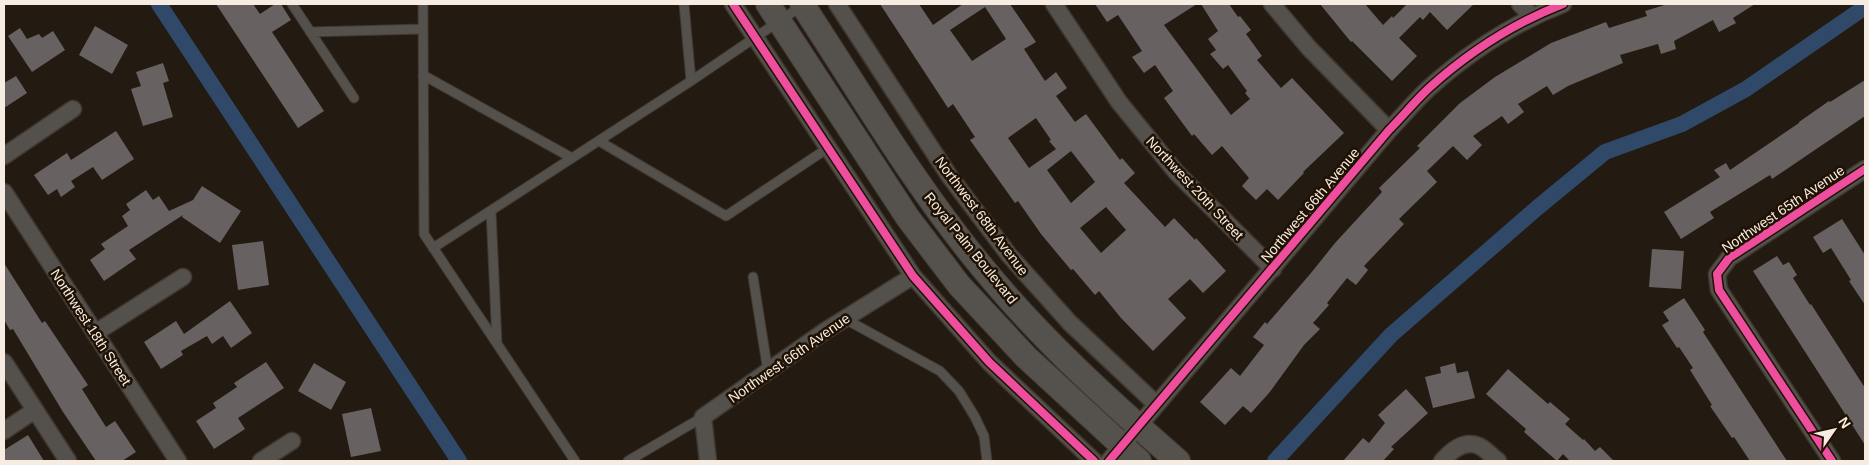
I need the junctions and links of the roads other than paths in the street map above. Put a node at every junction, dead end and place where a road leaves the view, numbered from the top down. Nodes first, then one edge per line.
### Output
1 (293, 4) edge
2 (423, 4) edge
3 (684, 4) edge
4 (733, 4) edge
5 (836, 4) edge
6 (1054, 4) edge
7 (1272, 4) edge
8 (1520, 4) edge
9 (1562, 4) edge
10 (802, 5) edge
11 (774, 12) edge
12 (1532, 16) junction
13 (423, 29) junction
14 (310, 32) junction
15 (755, 38) junction
16 (423, 75) junction
17 (691, 81) junction
18 (354, 98) dead end
19 (73, 110) dead end
20 (1389, 130) junction
21 (599, 141) junction
22 (828, 148) junction
23 (4, 156) edge
24 (572, 158) junction
25 (1862, 177) edge
26 (4, 192) edge
27 (492, 210) junction
28 (434, 248) junction
29 (1273, 269) junction
30 (913, 276) junction
31 (183, 277) dead end
32 (753, 277) dead end
33 (845, 319) junction
34 (95, 333) junction
35 (497, 344) junction
36 (4, 362) edge
37 (768, 372) junction
38 (1156, 404) junction
39 (35, 410) junction
40 (704, 417) junction
41 (1138, 426) junction
42 (4, 431) edge
43 (292, 441) dead end
44 (1115, 454) edge
45 (68, 461) edge
46 (178, 461) edge
47 (261, 461) edge
48 (575, 461) edge
49 (628, 461) edge
50 (708, 461) edge
51 (987, 461) edge
52 (1094, 461) edge
53 (1139, 461) edge
54 (1178, 461) edge
55 (1442, 461) edge
56 (1498, 461) edge
57 (1832, 461) edge

1 - 14 lane
2 - 13 lane
3 - 17 lane
4 - 15 street
5 - 38 street, Northwest 68th Avenue
6 - 29 street, Northwest 20th Street
7 - 20 street
8 - 12 street
9 - 12 street, Northwest 66th Avenue
10 - 11 lane
10 - 41 main road, Royal Palm Boulevard
11 - 15 lane
11 - 44 main road
12 - 20 street, Northwest 66th Avenue
13 - 14 lane
13 - 16 lane
14 - 18 lane
15 - 17 lane
15 - 22 street
16 - 24 lane
16 - 28 lane
17 - 21 lane
19 - 23 street
20 - 29 street, Northwest 66th Avenue
21 - 22 lane
21 - 24 lane
22 - 30 street
24 - 27 lane
25 - 57 street, Northwest 65th Avenue
26 - 34 street, Northwest 18th Street
27 - 28 lane
27 - 35 lane
28 - 35 lane
29 - 38 street, Northwest 66th Avenue
30 - 33 street, Northwest 66th Avenue
30 - 52 street
31 - 34 street
32 - 37 lane
33 - 37 street, Northwest 66th Avenue
33 - 51 lane
34 - 46 street, Northwest 18th Street
35 - 48 lane
36 - 39 street
37 - 40 street, Northwest 66th Avenue
38 - 41 street, Northwest 66th Avenue
39 - 42 street
39 - 45 street
40 - 49 lane
40 - 50 street
41 - 44 street, Northwest 66th Avenue
41 - 54 main road, Royal Palm Boulevard
43 - 47 street
44 - 53 main road
55 - 56 street

